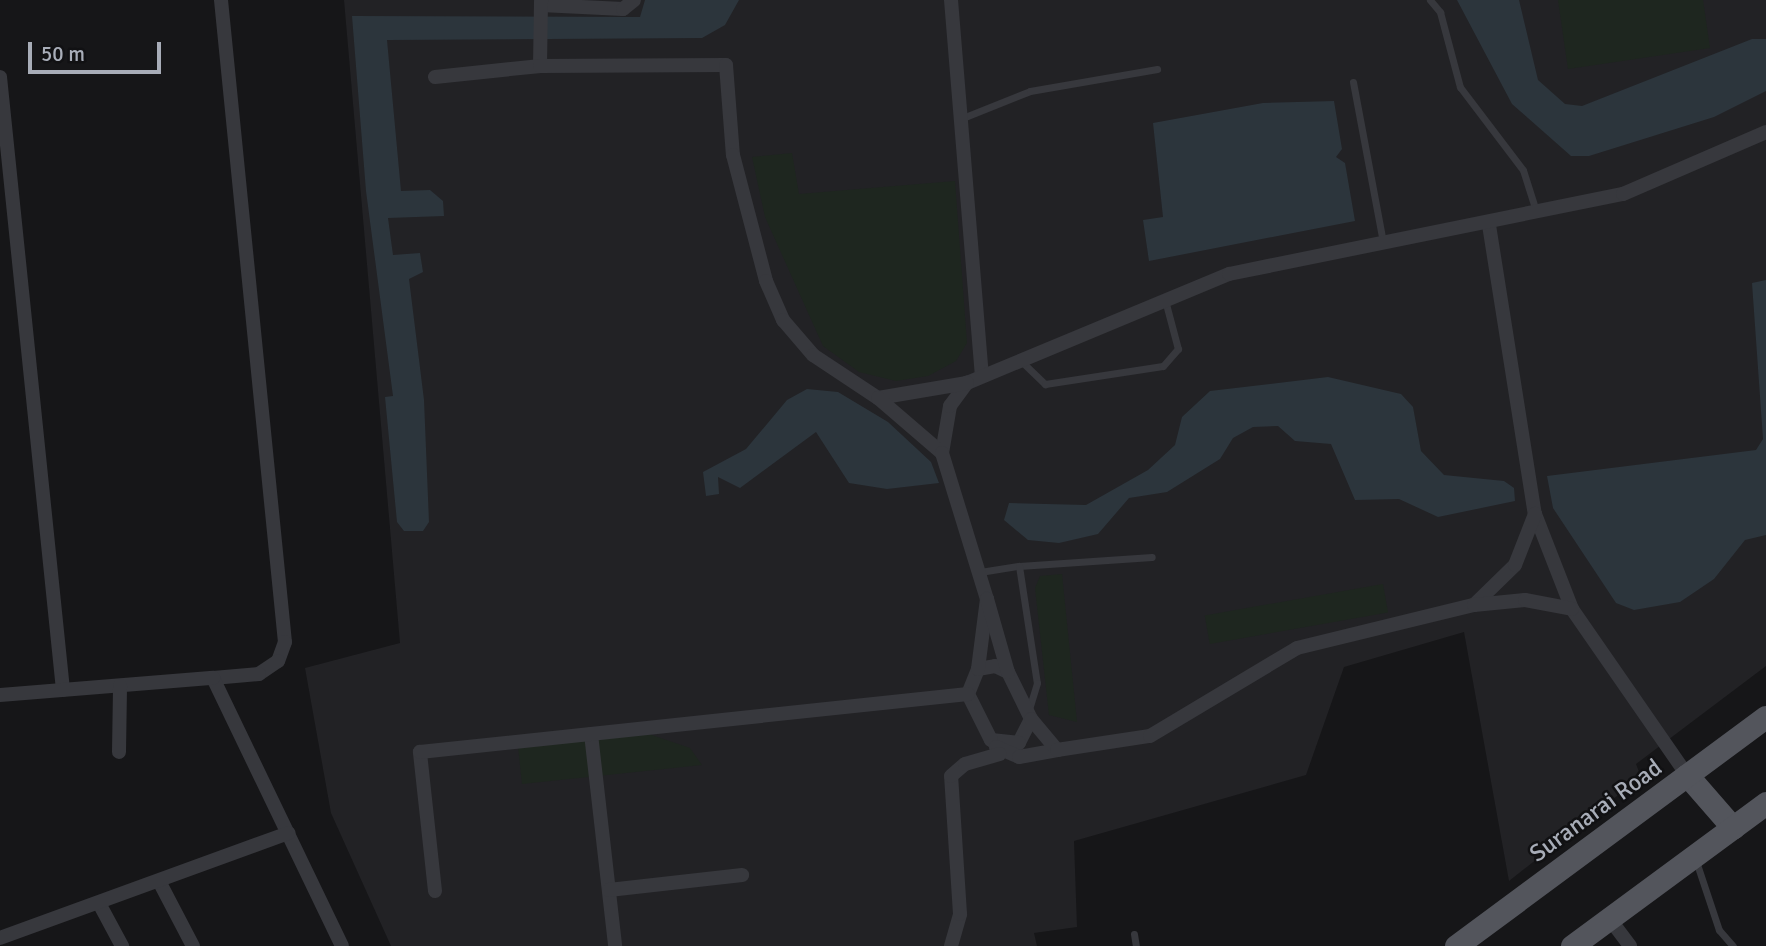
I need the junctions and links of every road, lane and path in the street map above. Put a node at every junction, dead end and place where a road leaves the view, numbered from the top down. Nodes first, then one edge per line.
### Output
1 (221, 0) edge
2 (634, 0) edge
3 (951, 0) edge
4 (1430, 0) edge
5 (541, 4) edge
6 (540, 66) junction
7 (1157, 69) dead end
8 (0, 77) edge
9 (435, 77) dead end
10 (1353, 82) dead end
11 (960, 119) junction
12 (1766, 132) edge
13 (1537, 215) junction
14 (1489, 225) junction
15 (1383, 242) junction
16 (1163, 296) junction
17 (1019, 358) junction
18 (982, 375) junction
19 (967, 383) junction
20 (878, 398) junction
21 (942, 453) junction
22 (1535, 514) junction
23 (1152, 557) dead end
24 (1019, 566) junction
25 (980, 572) junction
26 (987, 600) junction
27 (1474, 605) junction
28 (1572, 609) junction
29 (978, 669) junction
30 (1008, 672) junction
31 (213, 678) junction
32 (120, 686) junction
33 (63, 690) junction
34 (968, 694) junction
35 (0, 695) edge
36 (1029, 716) junction
37 (1766, 717) edge
38 (591, 734) junction
39 (991, 740) junction
40 (1057, 750) junction
41 (119, 752) dead end
42 (1000, 754) junction
43 (1687, 775) junction
44 (1766, 803) edge
45 (1733, 828) junction
46 (288, 833) junction
47 (1694, 856) junction
48 (742, 875) dead end
49 (160, 883) junction
50 (608, 890) junction
51 (435, 891) dead end
52 (100, 905) junction
53 (1609, 918) junction
54 (1134, 934) dead end
55 (0, 938) edge
56 (122, 946) edge
57 (193, 946) edge
58 (342, 946) edge
59 (615, 946) edge
60 (951, 946) edge
61 (1136, 946) edge
62 (1456, 946) edge
63 (1572, 946) edge
64 (1630, 946) edge
65 (1733, 946) edge

1 - 31 street
2 - 5 street
3 - 11 street
4 - 13 lane
5 - 6 street
6 - 9 street
6 - 20 street
7 - 11 lane
8 - 33 street
10 - 15 lane
11 - 18 street
12 - 13 street
13 - 14 street
14 - 15 street
14 - 22 street
15 - 16 street
16 - 17 street
16 - 17 lane
17 - 18 street
18 - 19 street
19 - 20 street
19 - 21 street
20 - 21 street
21 - 25 street
22 - 27 street
22 - 28 street
23 - 24 lane
24 - 25 lane
24 - 36 lane
25 - 26 street
26 - 29 street
26 - 30 street
27 - 28 street
27 - 40 street
28 - 43 street
29 - 30 street
29 - 34 street
30 - 36 street
31 - 32 street
31 - 46 street
32 - 33 street
32 - 41 street
33 - 35 street
34 - 38 street
34 - 39 street
36 - 39 street
36 - 40 street
37 - 43 main road, Suranarai Road
38 - 50 street
38 - 51 street
39 - 42 street
40 - 42 street
42 - 60 street
43 - 45 main road
43 - 62 main road, Suranarai Road
44 - 45 main road
45 - 47 main road
46 - 49 street
46 - 58 street
47 - 53 main road
47 - 65 lane
48 - 50 street
49 - 52 street
49 - 57 street
50 - 59 street
52 - 55 street
52 - 56 street
53 - 63 main road
53 - 64 street
54 - 61 lane

